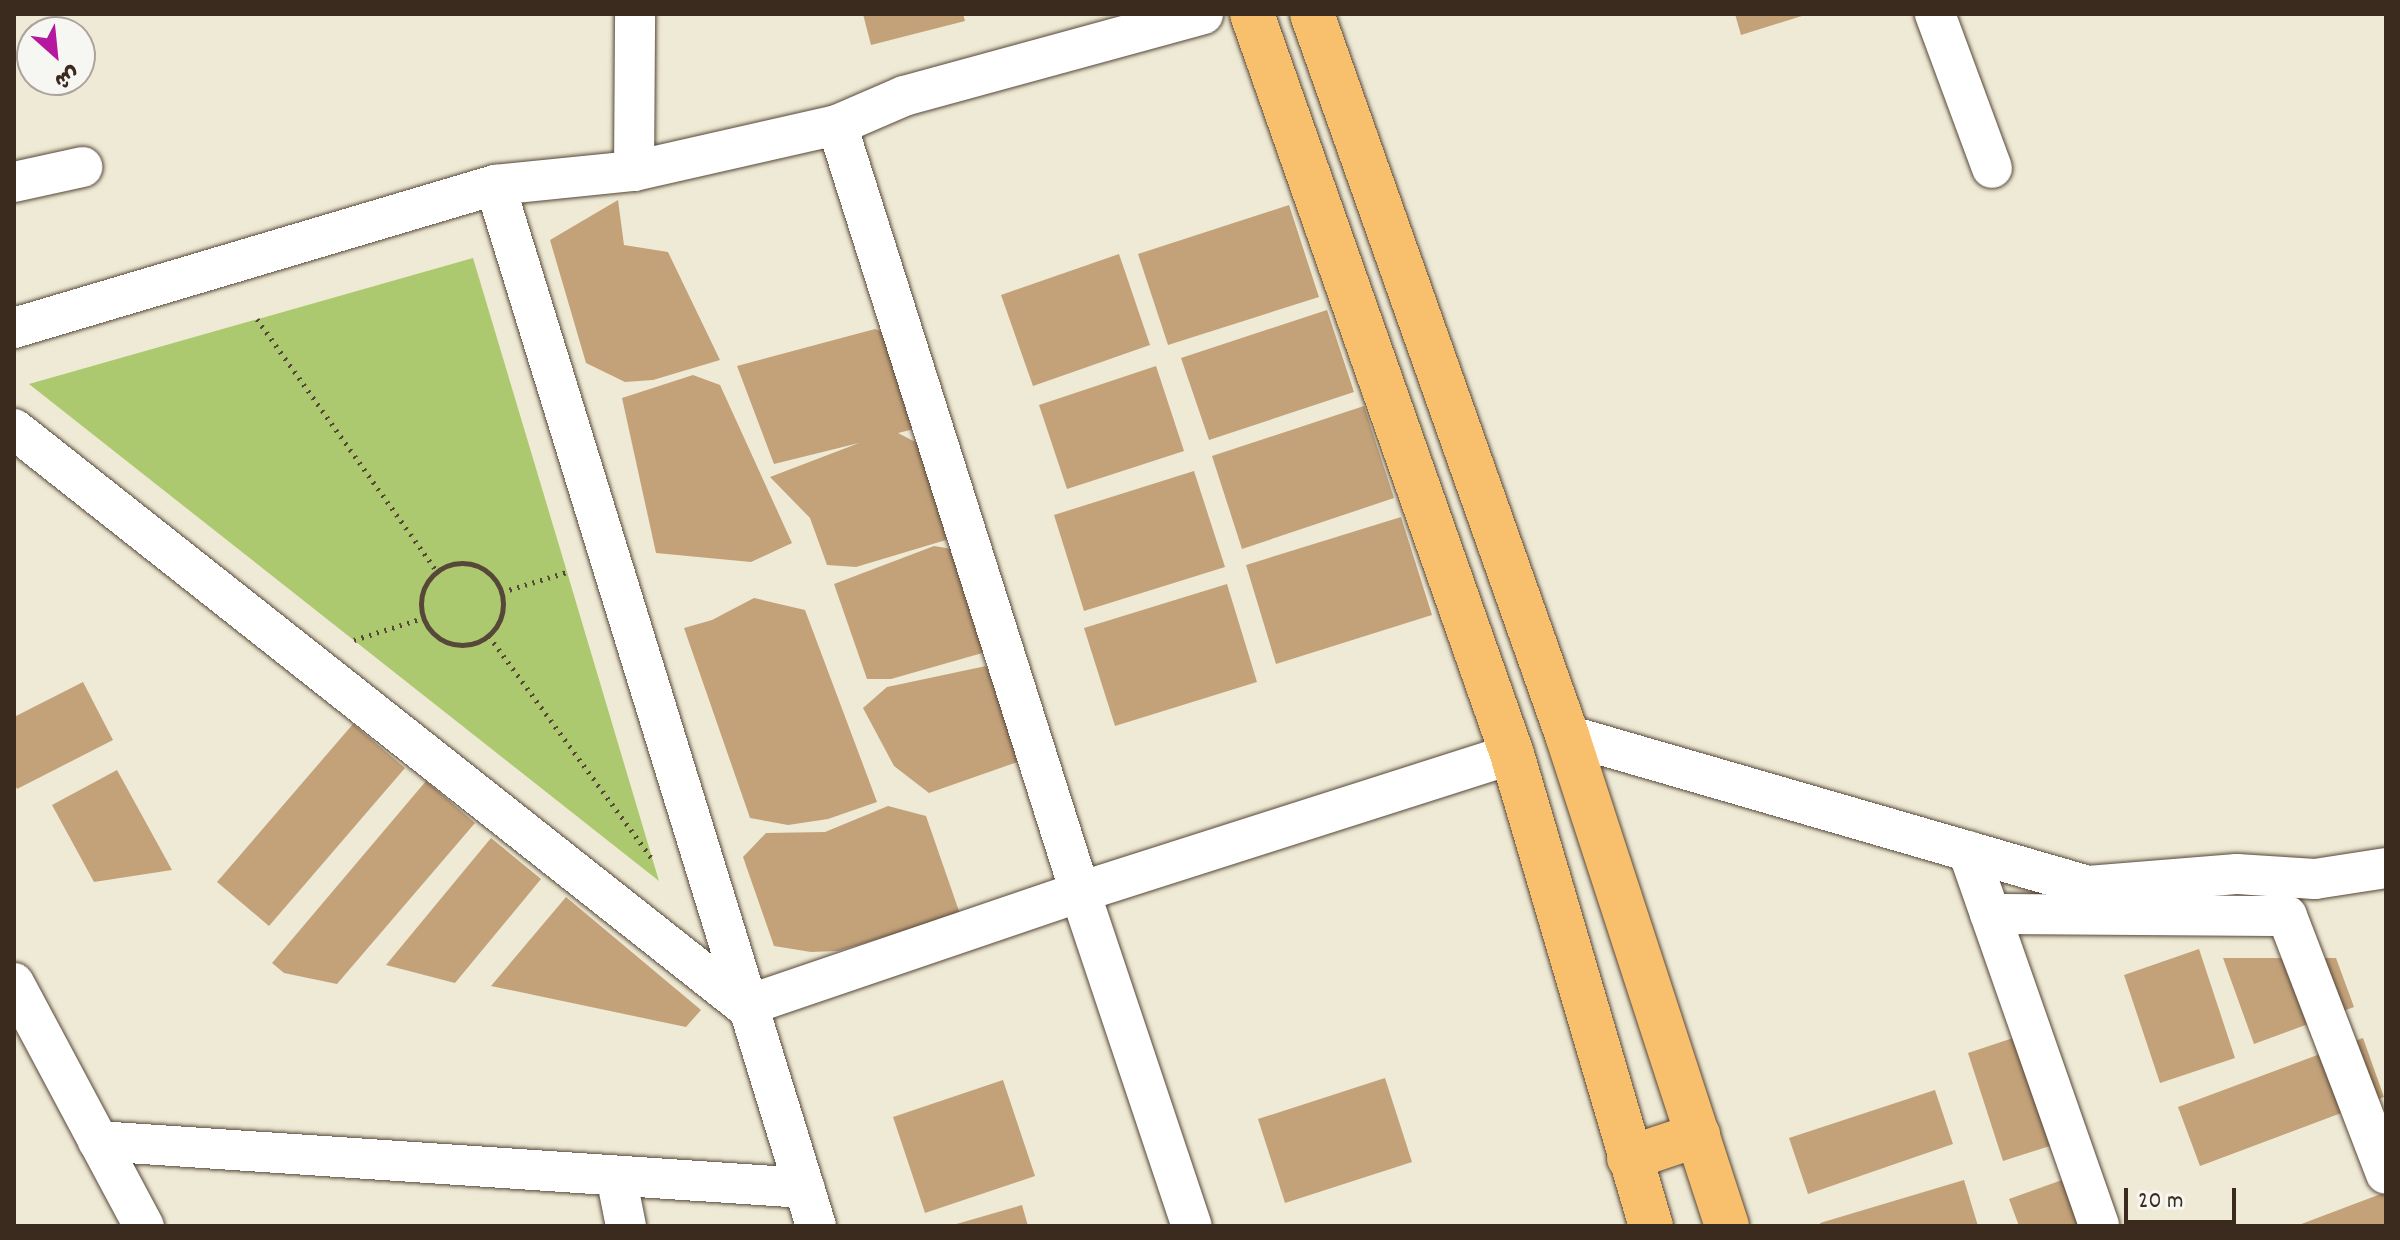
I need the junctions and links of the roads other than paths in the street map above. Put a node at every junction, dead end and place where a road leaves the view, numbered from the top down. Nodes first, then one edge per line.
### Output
1 (635, 14) edge
2 (1203, 14) edge
3 (1252, 14) edge
4 (1312, 14) edge
5 (1935, 14) edge
6 (837, 125) junction
7 (82, 167) dead end
8 (1992, 168) dead end
9 (634, 171) junction
10 (14, 182) edge
11 (495, 185) junction
12 (14, 328) edge
13 (14, 429) edge
14 (1567, 735) junction
15 (1512, 754) junction
16 (1968, 851) junction
17 (2386, 868) edge
18 (1080, 892) junction
19 (1990, 914) junction
20 (14, 983) edge
21 (745, 1006) junction
22 (1698, 1135) junction
23 (98, 1141) junction
24 (1629, 1158) junction
25 (2386, 1174) edge
26 (616, 1176) junction
27 (804, 1188) junction
28 (144, 1226) edge
29 (626, 1226) edge
30 (816, 1226) edge
31 (1192, 1226) edge
32 (1651, 1226) edge
33 (1727, 1226) edge
34 (2099, 1226) edge

1 - 9 street
2 - 6 street
3 - 15 main road
4 - 14 main road
5 - 8 street
6 - 9 street
6 - 18 street
7 - 10 street
9 - 11 street
11 - 12 street
11 - 21 street
13 - 21 street
14 - 16 street
14 - 22 main road
15 - 18 street
15 - 24 main road
16 - 17 street
16 - 19 street
18 - 21 street
18 - 31 street
19 - 25 street
19 - 34 street
20 - 23 street
21 - 27 street
22 - 24 main road
22 - 33 main road
23 - 26 street
23 - 28 street
24 - 32 main road
26 - 27 street
26 - 29 street
27 - 30 street

